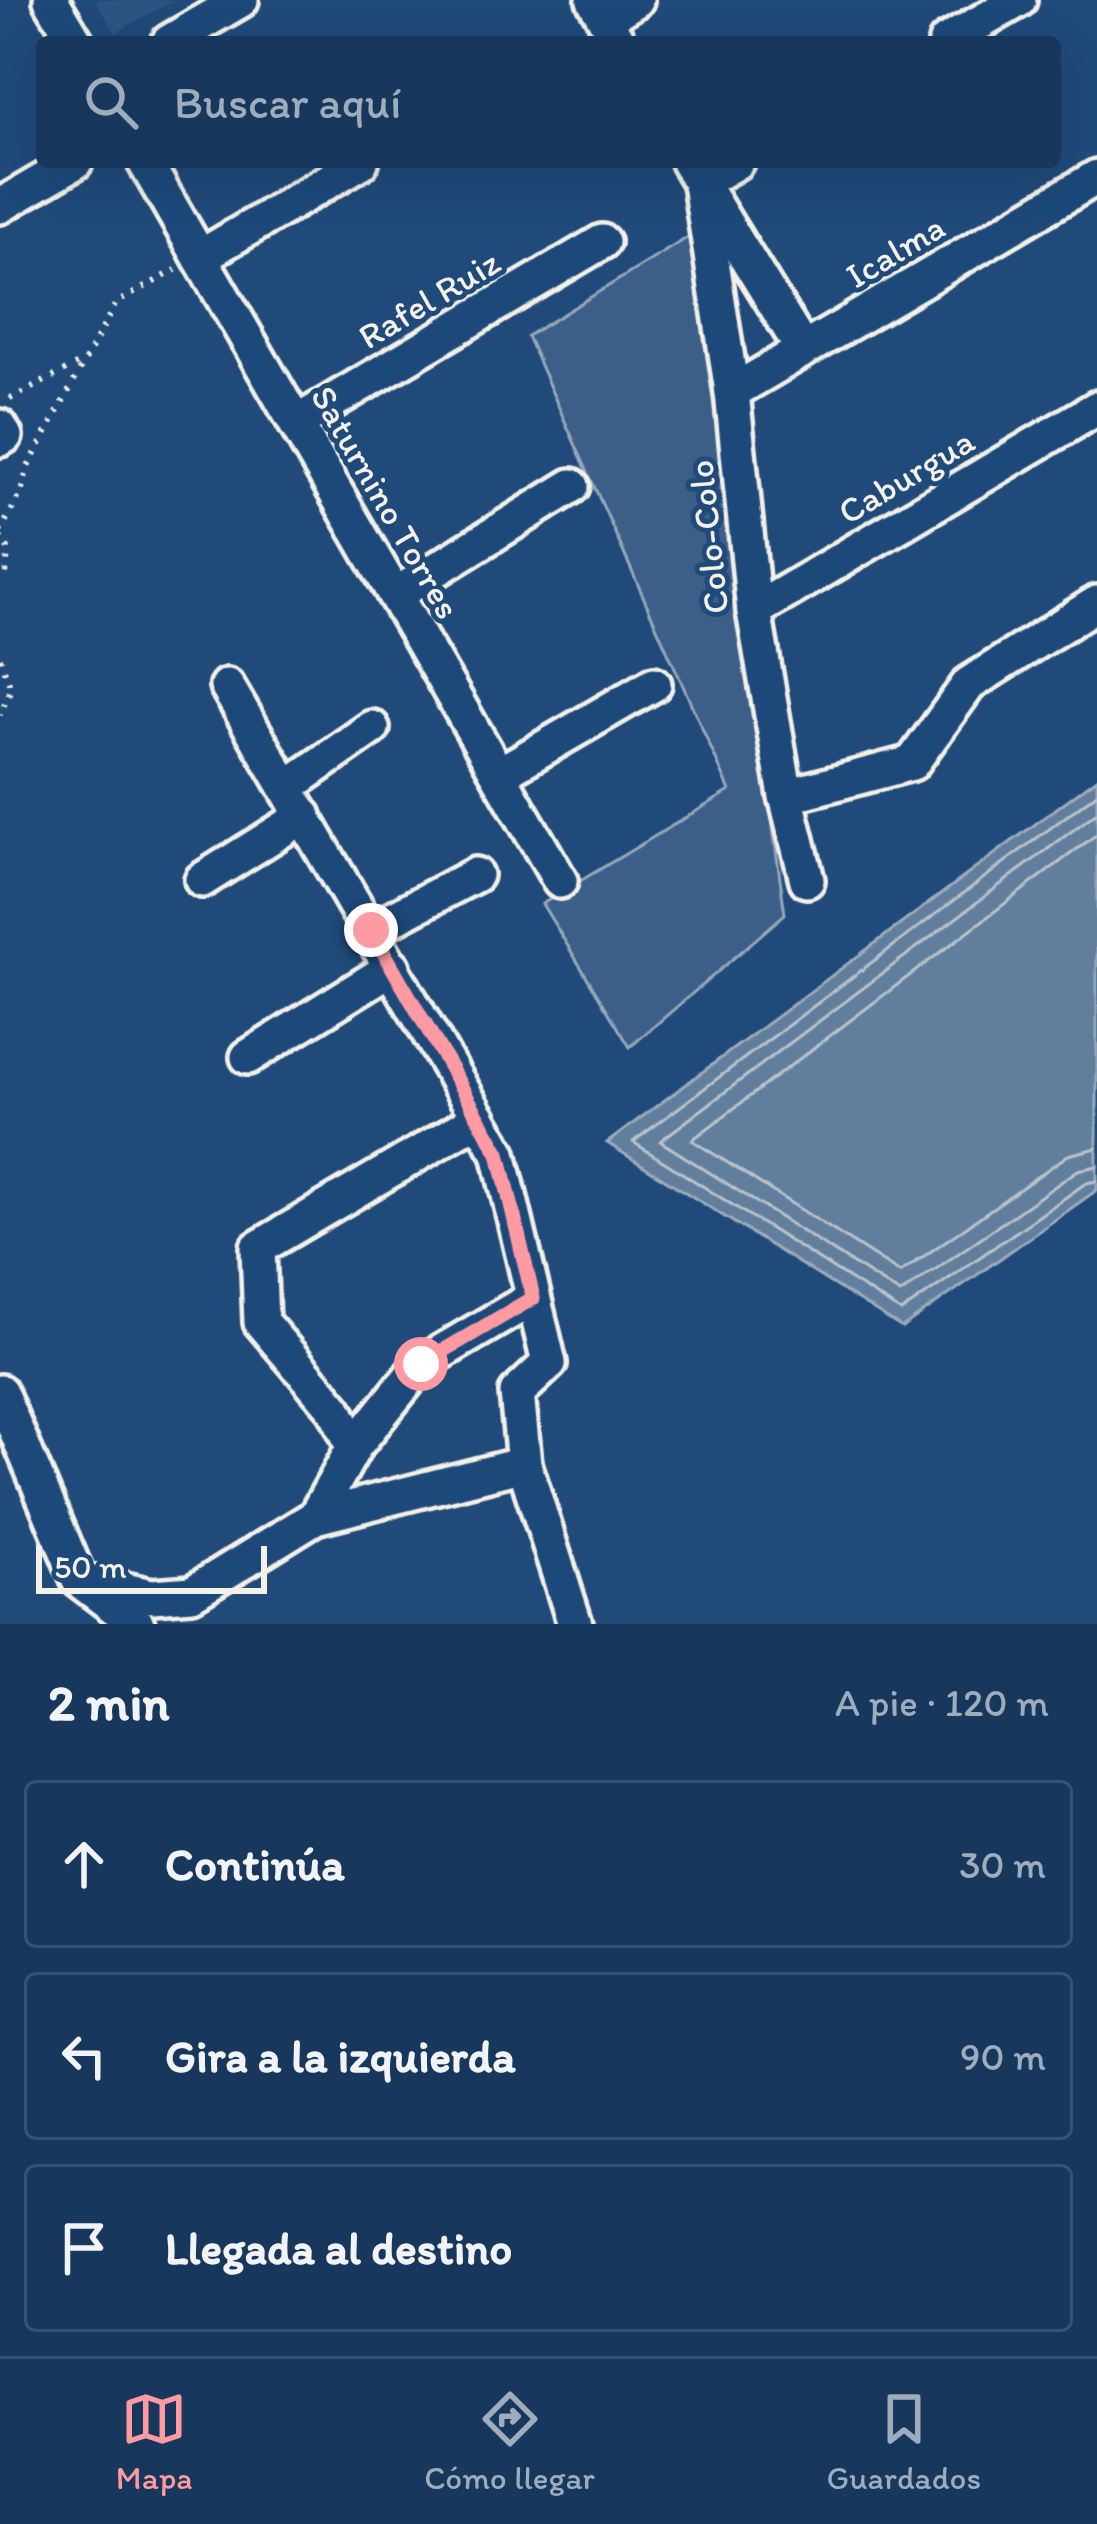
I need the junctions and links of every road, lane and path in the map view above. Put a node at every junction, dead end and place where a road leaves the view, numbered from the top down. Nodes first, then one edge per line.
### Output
1 (52, 0) edge
2 (241, 0) edge
3 (636, 0) edge
4 (1019, 0) edge
5 (606, 20) edge
6 (73, 36) edge
7 (179, 36) edge
8 (956, 36) edge
9 (65, 168) edge
10 (148, 168) edge
11 (351, 168) edge
12 (694, 172) edge
13 (1097, 177) edge
14 (0, 206) edge
15 (602, 242) dead end
16 (200, 257) junction
17 (803, 350) junction
18 (82, 362) junction
19 (732, 392) junction
20 (1097, 408) edge
21 (296, 423) junction
22 (1, 427) edge
23 (572, 486) dead end
24 (0, 535) edge
25 (0, 578) edge
26 (395, 595) junction
27 (1097, 603) edge
28 (754, 611) junction
29 (0, 658) edge
30 (654, 684) dead end
31 (226, 686) dead end
32 (0, 715) edge
33 (372, 728) dead end
34 (499, 774) junction
35 (287, 787) junction
36 (785, 796) junction
37 (304, 817) junction
38 (475, 875) dead end
39 (202, 880) dead end
40 (807, 880) dead end
41 (560, 881) dead end
42 (371, 930) junction
43 (393, 967) junction
44 (248, 1058) dead end
45 (479, 1118) junction
46 (533, 1298) junction
47 (0, 1392) edge
48 (354, 1447) junction
49 (524, 1464) junction
50 (315, 1517) junction
51 (79, 1580) junction
52 (137, 1624) edge
53 (574, 1624) edge

1 - 6 street
2 - 7 street
3 - 5 street
4 - 8 street
9 - 14 street
10 - 16 street, Saturnino Torres
11 - 16 street
12 - 17 street
12 - 19 street, Colo-Colo
13 - 17 street, Icalma
15 - 21 street, Rafel Ruiz
16 - 18 path
16 - 21 street, Saturnino Torres
17 - 19 street, Icalma
18 - 22 path
18 - 24 path
19 - 28 street, Colo-Colo
20 - 28 street, Caburgua
21 - 26 street, Saturnino Torres
23 - 26 street
24 - 25 path
26 - 34 street, Saturnino Torres
27 - 36 street
28 - 36 street, Colo-Colo
29 - 32 path
30 - 34 street
31 - 35 street
33 - 35 street
34 - 41 street, Saturnino Torres
35 - 37 street
36 - 40 street, Colo-Colo
37 - 39 street
37 - 42 street
38 - 42 street
42 - 43 street
43 - 44 street
43 - 45 street
45 - 46 street
45 - 48 street
46 - 48 street
46 - 49 street
47 - 51 street
48 - 50 street
49 - 50 street
49 - 53 street
50 - 51 street
51 - 52 street

